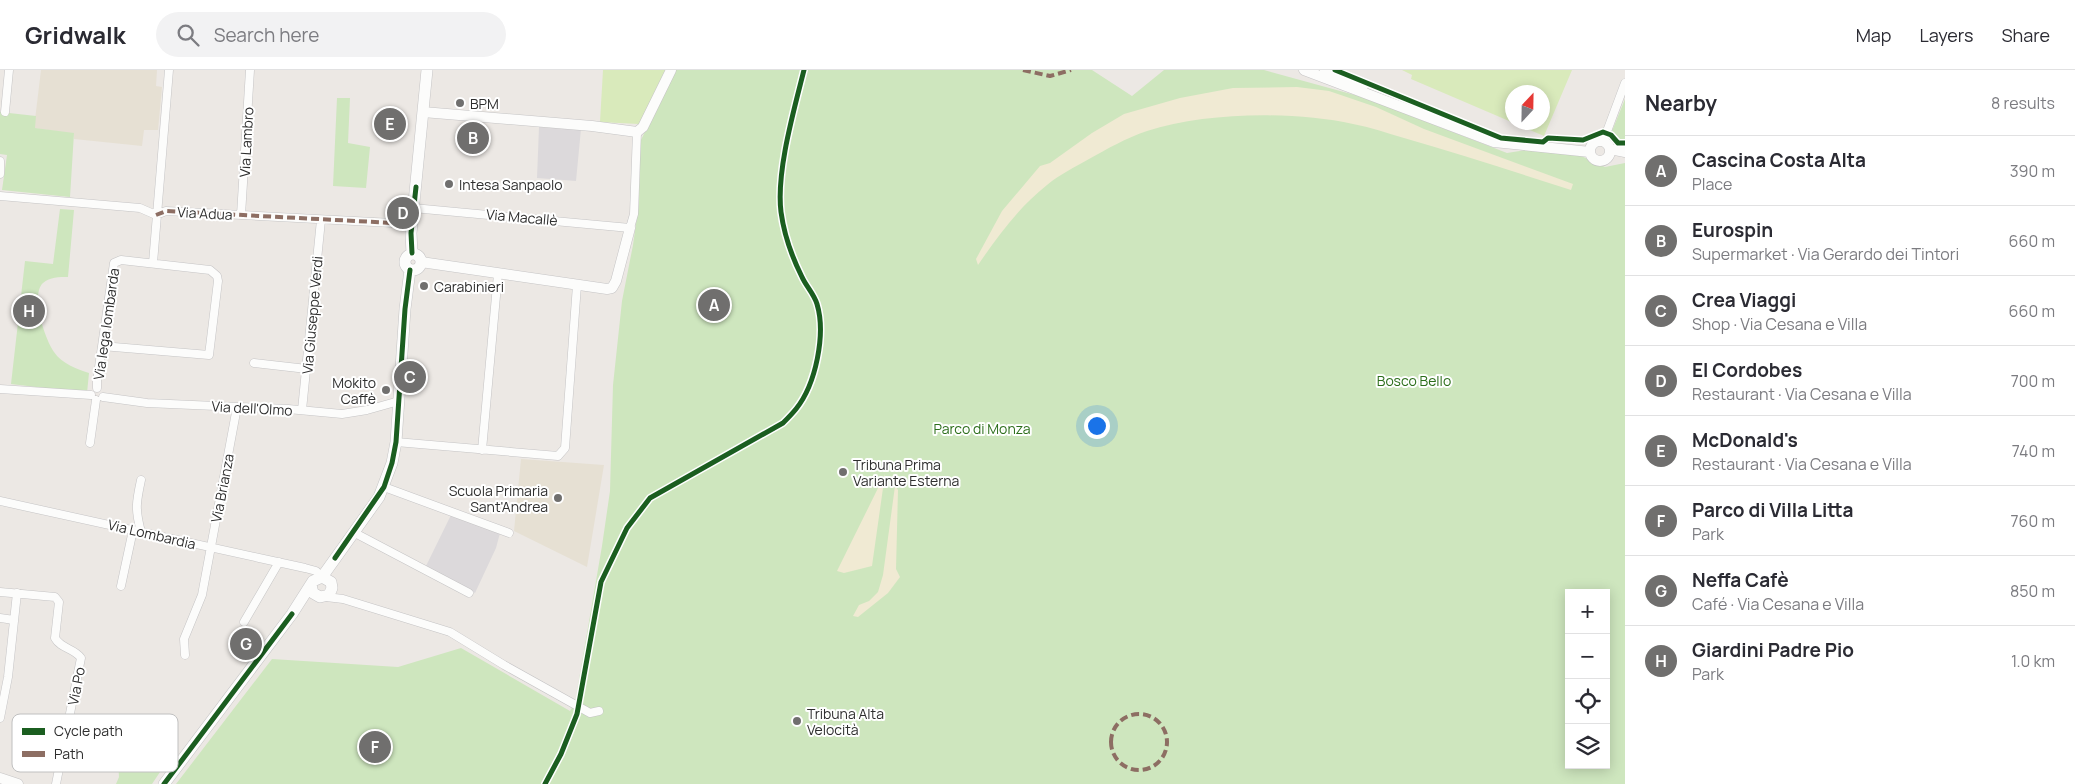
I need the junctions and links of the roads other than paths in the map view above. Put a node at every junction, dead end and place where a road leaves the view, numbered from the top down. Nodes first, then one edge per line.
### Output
1 (9, 70) edge
2 (169, 70) edge
3 (250, 70) edge
4 (427, 70) edge
5 (671, 70) edge
6 (1304, 70) edge
7 (1325, 70) edge
8 (1625, 83) edge
9 (5, 112) dead end
10 (423, 112) junction
11 (1434, 119) junction
12 (637, 132) junction
13 (1606, 145) junction
14 (1590, 152) junction
15 (1625, 152) edge
16 (0, 161) edge
17 (0, 174) edge
18 (0, 196) edge
19 (414, 208) junction
20 (156, 214) junction
21 (241, 215) junction
22 (321, 220) junction
23 (412, 224) junction
24 (630, 228) junction
25 (412, 253) junction
26 (421, 262) junction
27 (153, 263) junction
28 (410, 270) junction
29 (498, 274) junction
30 (577, 285) junction
31 (102, 346) junction
32 (254, 363) dead end
33 (307, 369) junction
34 (0, 390) edge
35 (97, 397) junction
36 (399, 401) junction
37 (238, 407) junction
38 (302, 410) junction
39 (396, 442) junction
40 (90, 443) dead end
41 (482, 450) junction
42 (141, 480) dead end
43 (384, 487) junction
44 (0, 501) edge
45 (132, 530) junction
46 (141, 532) junction
47 (353, 532) junction
48 (509, 533) dead end
49 (211, 547) junction
50 (279, 562) junction
51 (122, 586) dead end
52 (322, 586) junction
53 (0, 592) edge
54 (17, 593) junction
55 (469, 594) dead end
56 (0, 618) edge
57 (14, 620) junction
58 (244, 622) dead end
59 (185, 655) dead end
60 (4, 676) edge
61 (599, 711) dead end
62 (70, 714) edge
63 (0, 718) edge
64 (178, 765) edge
65 (173, 772) edge
66 (0, 778) edge
67 (18, 784) edge
68 (164, 784) edge

1 - 9 street
2 - 20 street
3 - 21 street, Via Lambro
4 - 10 main road
5 - 12 street
6 - 11 street
7 - 11 street
8 - 13 street
10 - 12 street
10 - 19 main road
11 - 14 street
12 - 24 street
13 - 14 street
13 - 14 street
13 - 15 street
16 - 17 street
18 - 20 street, Via Adua
19 - 23 main road
19 - 24 street, Via Macallè
20 - 21 street, Via Adua
20 - 27 street
21 - 22 street, Via Adua
22 - 23 street, Via Adua
22 - 33 street, Via Giuseppe Verdi
23 - 25 main road
24 - 30 street
25 - 26 main road
25 - 28 main road
26 - 28 main road
26 - 29 street
27 - 31 street, Via lega lombarda
27 - 31 street
28 - 36 main road
29 - 30 street
29 - 41 street
30 - 41 street
31 - 35 street, Via lega lombarda
32 - 33 street
33 - 38 street, Via Giuseppe Verdi
34 - 35 street, Via dell'Olmo
35 - 37 street, Via dell'Olmo
35 - 40 street
36 - 38 street, Via dell'Olmo
36 - 39 main road
37 - 38 street, Via dell'Olmo
37 - 49 street, Via Brianza
39 - 41 street
39 - 43 main road
42 - 46 street
43 - 47 main road
43 - 48 street
44 - 45 street, Via Lombardia
45 - 46 street, Via Lombardia
45 - 51 street
46 - 49 street, Via Lombardia
47 - 52 main road
47 - 55 street
49 - 50 street, Via Lombardia
49 - 59 street, Via Brianza
50 - 52 street, Via Lombardia
50 - 58 street
52 - 61 street, Via Lombardia
52 - 64 main road
53 - 54 street, Via Po
54 - 57 street
54 - 62 street, Via Po
56 - 57 street
57 - 60 street
60 - 63 street
65 - 68 main road
66 - 67 street

